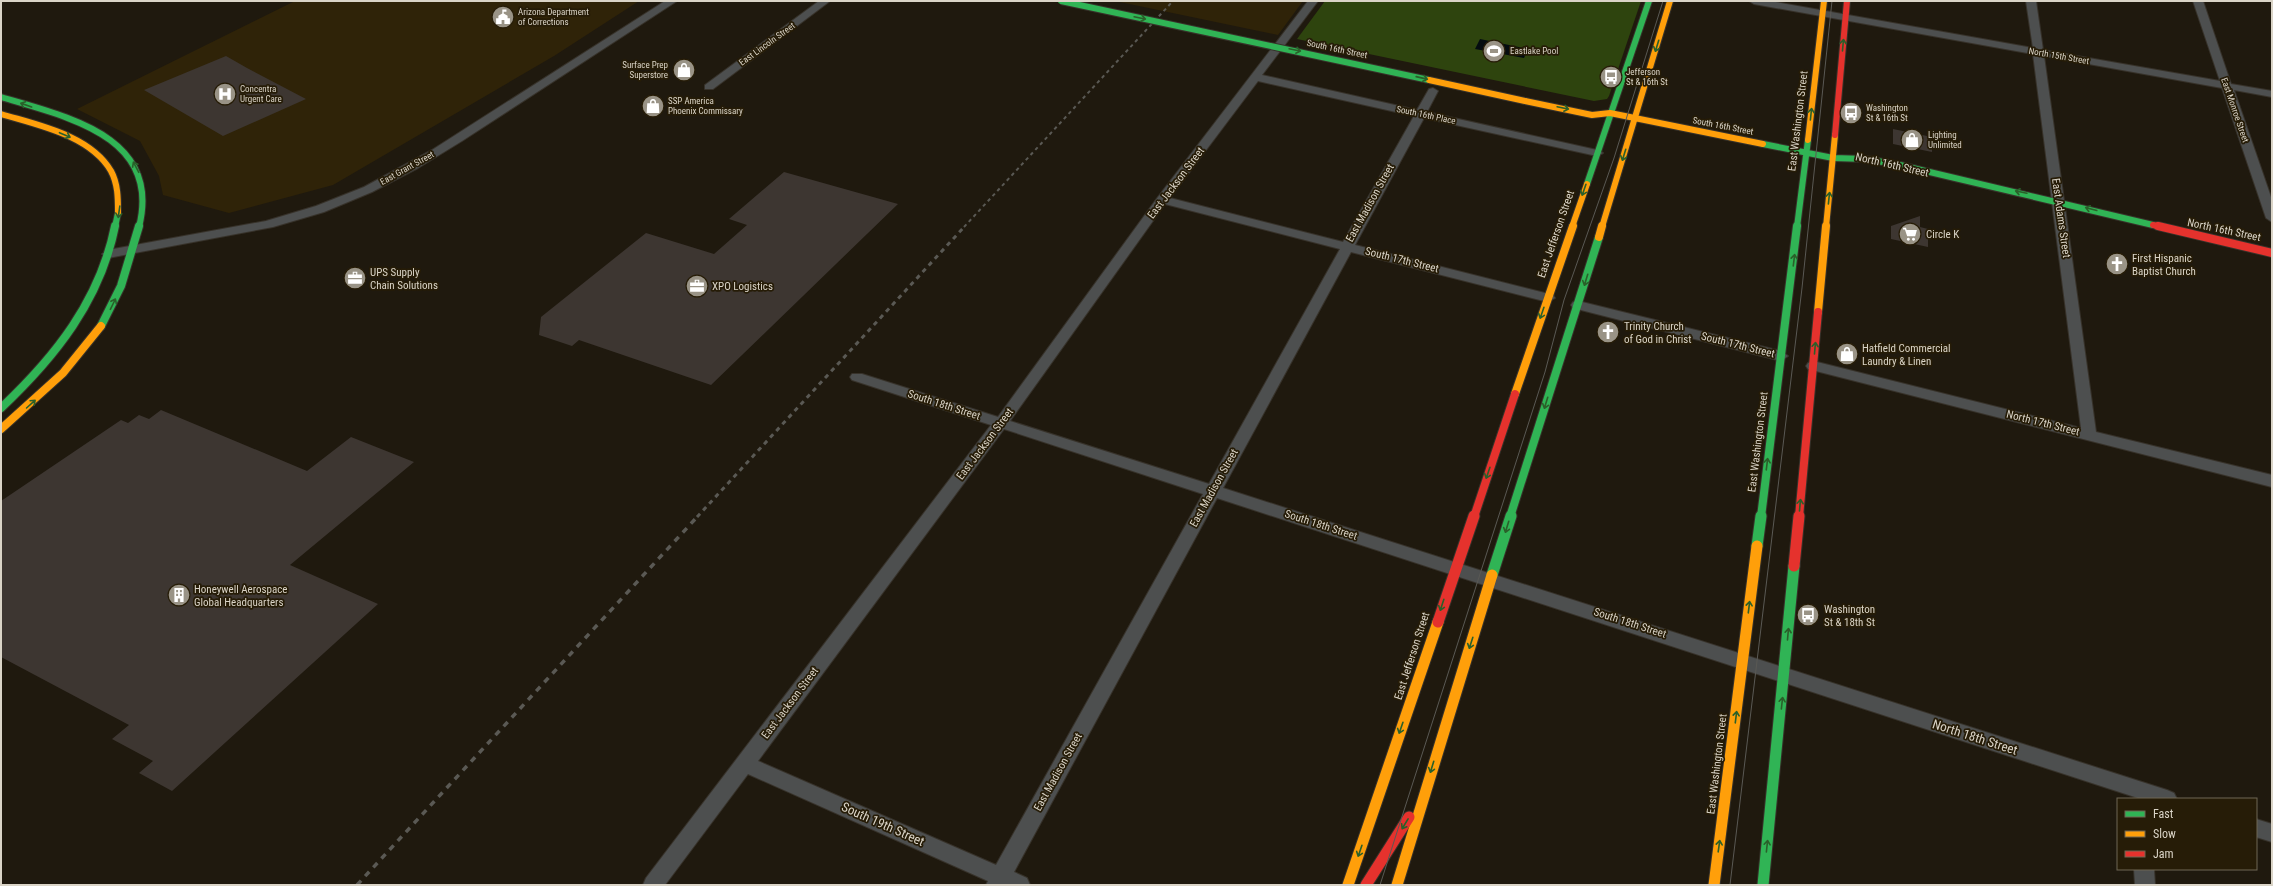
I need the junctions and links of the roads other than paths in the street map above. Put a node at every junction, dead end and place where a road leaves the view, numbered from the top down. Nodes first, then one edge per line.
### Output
1 (672, 1) edge
2 (825, 1) edge
3 (1061, 1) edge
4 (1097, 1) edge
5 (1313, 1) edge
6 (1648, 1) edge
7 (1669, 1) edge
8 (1754, 1) edge
9 (1847, 1) edge
10 (2031, 1) edge
11 (2198, 1) edge
12 (1824, 2) edge
13 (1822, 13) junction
14 (1846, 18) junction
15 (1635, 40) junction
16 (2038, 52) junction
17 (1391, 62) dead end
18 (1255, 78) junction
19 (2226, 86) junction
20 (709, 87) dead end
21 (1433, 91) dead end
22 (2272, 94) edge
23 (1, 97) edge
24 (1595, 104) dead end
25 (1610, 113) junction
26 (1, 114) edge
27 (1420, 114) junction
28 (1635, 118) junction
29 (1597, 153) junction
30 (1807, 153) junction
31 (1833, 158) junction
32 (1853, 170) dead end
33 (1162, 200) junction
34 (2058, 208) junction
35 (2272, 218) edge
36 (2171, 231) junction
37 (1346, 246) junction
38 (133, 250) junction
39 (1824, 253) junction
40 (2272, 253) edge
41 (108, 254) junction
42 (1813, 271) dead end
43 (1799, 294) dead end
44 (1548, 298) junction
45 (1578, 305) junction
46 (1786, 319) junction
47 (81, 320) junction
48 (1566, 339) junction
49 (1781, 356) junction
50 (70, 365) junction
51 (1549, 365) dead end
52 (1813, 366) junction
53 (857, 377) dead end
54 (1523, 404) dead end
55 (1, 408) edge
56 (1001, 423) junction
57 (1, 430) edge
58 (2089, 435) junction
59 (1501, 436) junction
60 (2272, 481) edge
61 (1213, 491) junction
62 (1454, 568) junction
63 (1491, 579) junction
64 (1743, 660) junction
65 (1784, 673) junction
66 (745, 764) junction
67 (1425, 790) junction
68 (2134, 793) edge
69 (2162, 798) edge
70 (2257, 828) edge
71 (2272, 833) edge
72 (2144, 870) edge
73 (998, 881) edge
74 (653, 885) edge
75 (1020, 885) edge
76 (1348, 885) edge
77 (1366, 885) edge
78 (1397, 885) edge
79 (1714, 885) edge
80 (1763, 885) edge
81 (2146, 885) edge

1 - 38 street, East Grant Street
2 - 20 street, East Lincoln Street
3 -> 25 main road, South 16th Street, bridge
4 - 17 main road, South 16th Street
5 - 18 street, East Jackson Street
6 - 15 main road, East Jefferson Street
7 - 15 main road, East Jefferson Street
7 -> 28 main road, East Jefferson Street
8 - 13 street, North 15th Street
9 - 14 main road
10 - 16 street, East Adams Street
11 - 19 street, East Monroe Street
12 - 13 main road, East Washington Street
13 - 14 street, North 15th Street
30 -> 13 main road, East Washington Street
14 - 16 street, North 15th Street
31 -> 14 main road
15 - 25 main road, East Jefferson Street
16 - 19 street, North 15th Street
16 - 34 street, East Adams Street
18 - 27 street, South 16th Place
18 - 33 street, East Jackson Street
19 - 22 street, North 15th Street
19 - 35 street, East Monroe Street
21 - 27 street, East Madison Street
38 -> 23 main road
24 - 25 main road, South 16th Street
25 - 28 main road, South 16th Street
25 - 29 main road, East Jefferson Street
26 -> 41 main road
27 - 29 street, South 16th Place
27 - 37 street, East Madison Street
28 - 30 main road, South 16th Street
28 -> 45 main road, East Jefferson Street
29 -> 44 main road, East Jefferson Street
30 - 31 main road, South 16th Street
46 -> 30 main road, East Washington Street
31 - 32 main road, North 16th Street
34 -> 31 main road, North 16th Street
39 -> 31 main road
33 - 37 street, South 17th Street
33 - 56 street, East Jackson Street
36 -> 34 main road, North 16th Street
34 - 36 main road, North 16th Street
34 - 58 street, East Adams Street
36 - 40 main road, North 16th Street
37 - 44 street, South 17th Street
37 - 61 street, East Madison Street
38 - 41 street, East Grant Street
50 -> 38 main road
39 - 42 main road
52 -> 39 main road
41 - 47 main road
43 - 46 main road
44 -> 59 main road, East Jefferson Street
45 - 48 main road, East Jefferson Street
45 - 49 street, South 17th Street
46 - 49 main road, East Washington Street
47 - 50 main road
47 - 55 main road
48 - 51 main road, East Jefferson Street
48 -> 63 main road, East Jefferson Street
64 -> 49 main road, East Washington Street
57 -> 50 main road
52 - 58 street, North 17th Street
65 -> 52 main road
53 - 56 street, South 18th Street
54 - 59 main road, East Jefferson Street
56 - 61 street, South 18th Street
56 - 66 street, East Jackson Street
58 - 60 street, North 17th Street
59 -> 62 main road, East Jefferson Street
61 - 62 street, South 18th Street
61 - 73 street, East Madison Street
62 - 63 street, South 18th Street
62 -> 76 main road, East Jefferson Street
63 - 64 street, South 18th Street
63 -> 67 main road, East Jefferson Street
64 - 65 street, South 18th Street
79 -> 64 main road, East Washington Street
65 - 68 street, North 18th Street
80 -> 65 main road
66 - 73 street, South 19th Street
66 - 74 street, East Jackson Street
67 -> 77 main road, East Jefferson Street
67 - 78 main road, East Jefferson Street
68 - 69 street, North 18th Street
70 - 71 street
72 - 81 street
73 - 75 street, South 19th Street

